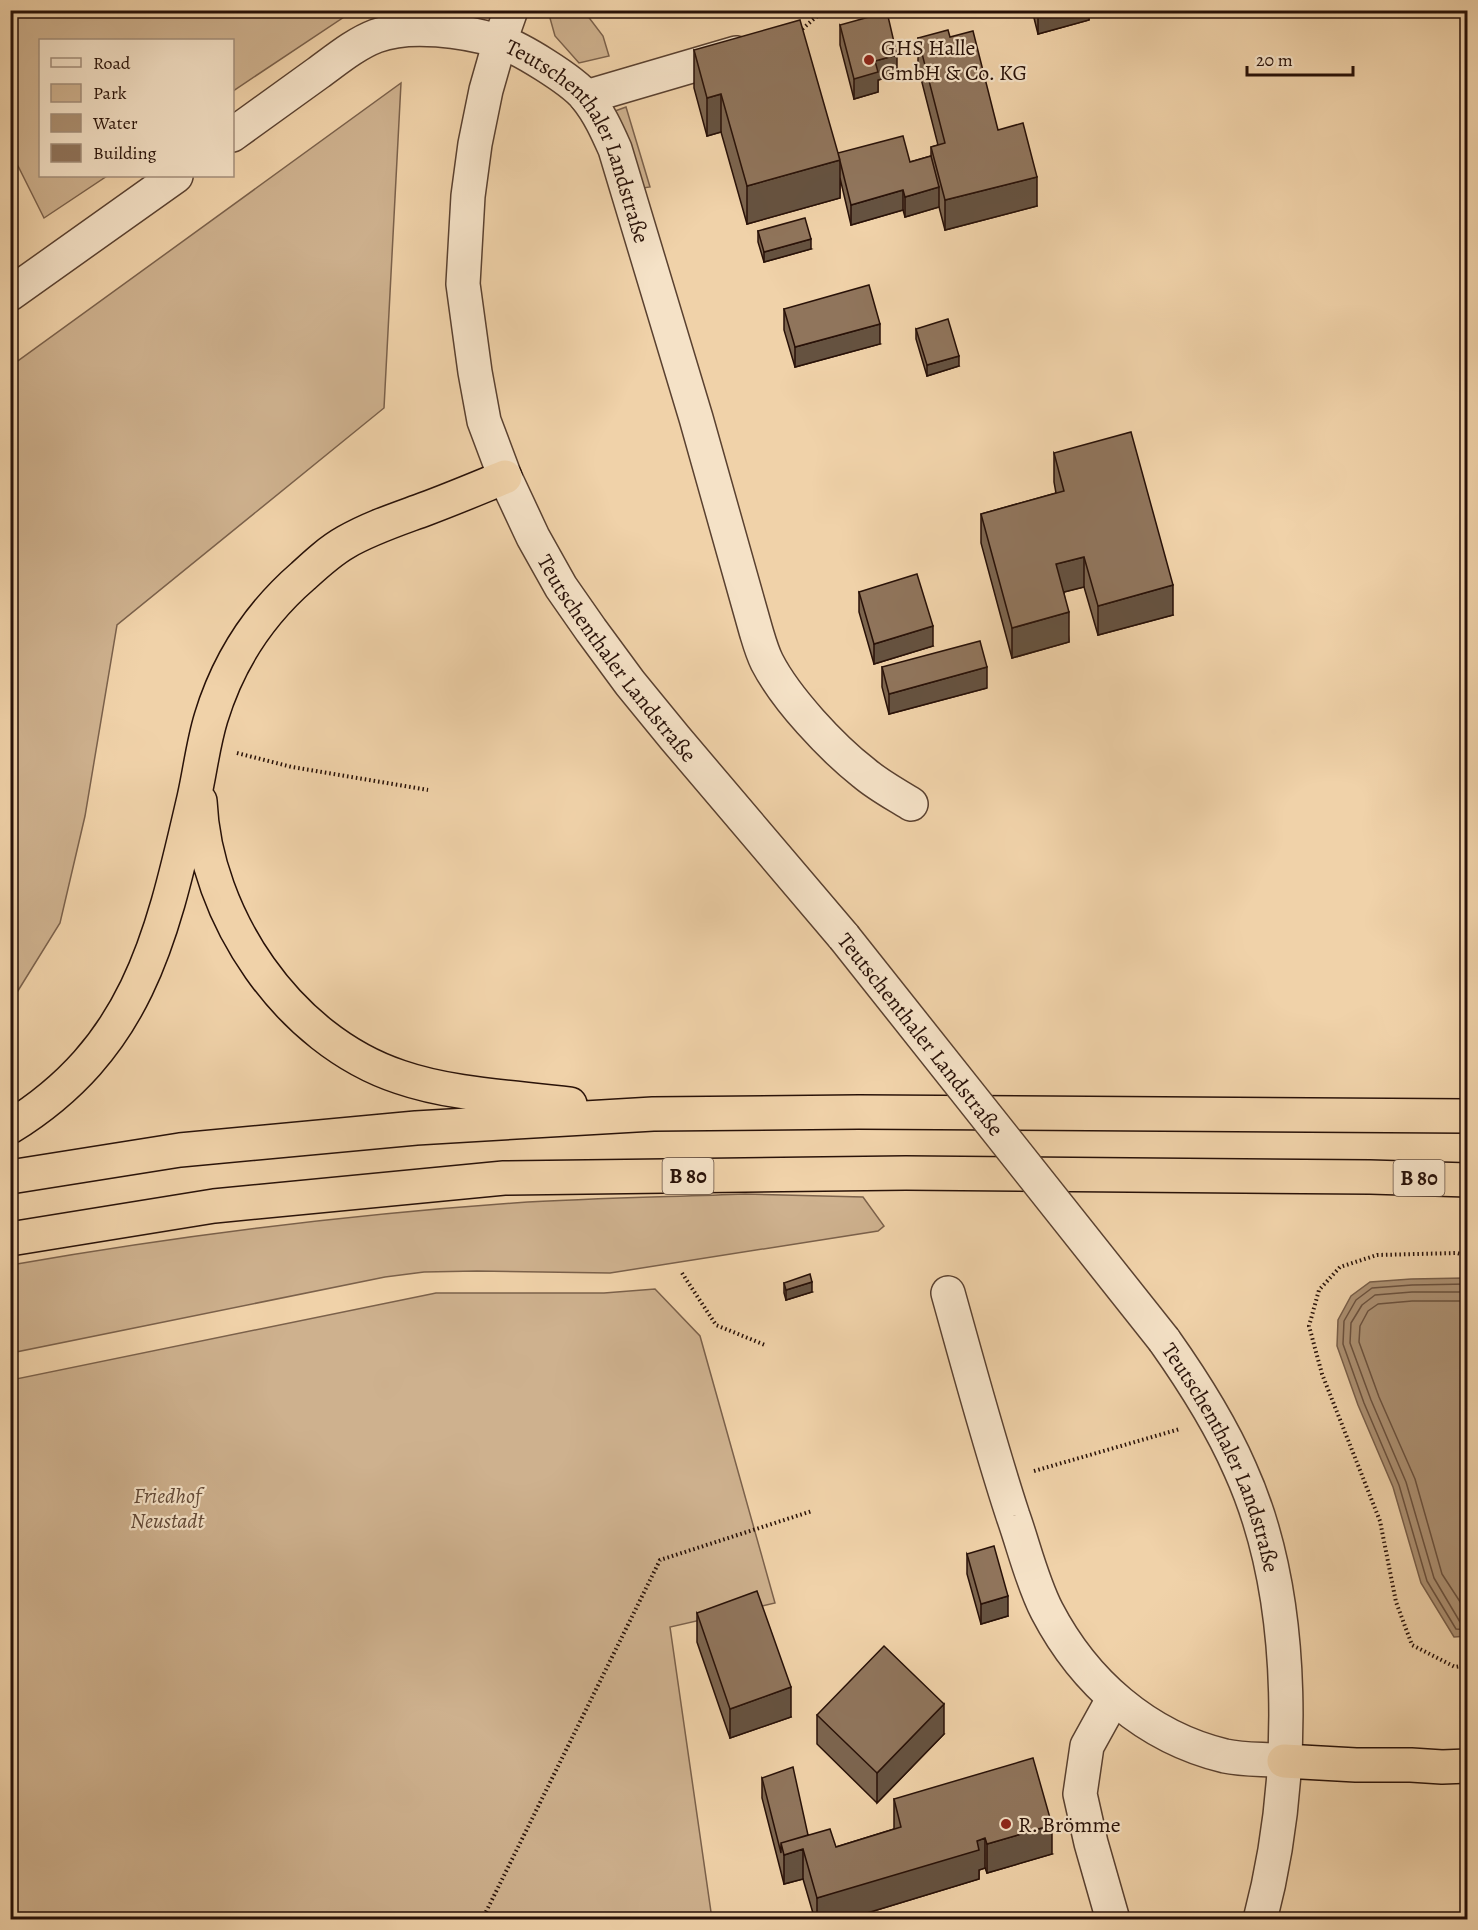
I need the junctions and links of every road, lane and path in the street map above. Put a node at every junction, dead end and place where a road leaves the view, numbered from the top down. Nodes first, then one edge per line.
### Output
1 (511, 10) edge
2 (824, 10) edge
3 (793, 37) joint
4 (500, 41) junction
5 (585, 97) junction
6 (234, 134) edge
7 (175, 177) edge
8 (10, 294) edge
9 (505, 477) junction
10 (202, 760) junction
11 (428, 790) dead end
12 (910, 804) dead end
13 (653, 1114) junction
14 (1467, 1116) edge
15 (10, 1127) edge
16 (10, 1177) edge
17 (1370, 1177) junction
18 (1467, 1180) edge
19 (1467, 1202) edge
20 (10, 1239) edge
21 (1467, 1257) edge
22 (682, 1273) dead end
23 (948, 1293) dead end
24 (765, 1345) dead end
25 (1183, 1428) dead end
26 (1002, 1481) junction
27 (812, 1511) dead end
28 (1467, 1665) edge
29 (1113, 1699) junction
30 (1284, 1761) junction
31 (1467, 1766) edge
32 (483, 1920) edge
33 (1113, 1920) edge
34 (1260, 1920) edge

1 - 4 street
2 - 3 path
3 - 5 street
4 - 5 street, Teutschenthaler Landstraße
4 - 6 street
4 - 9 street, Teutschenthaler Landstraße
5 - 12 street, Teutschenthaler Landstraße
7 - 8 street
9 - 10 highway
9 - 30 street, Teutschenthaler Landstraße, bridge
10 - 11 path
10 - 13 highway
10 - 15 highway
13 - 14 highway
13 - 16 highway
17 - 18 highway, B 80
17 - 19 highway
17 - 20 highway, B 80
21 - 28 path
22 - 24 path
23 - 26 street
25 - 26 path
26 - 29 street
27 - 32 path
29 - 30 street
29 - 33 street
30 - 31 highway
30 - 34 street, Teutschenthaler Landstraße

